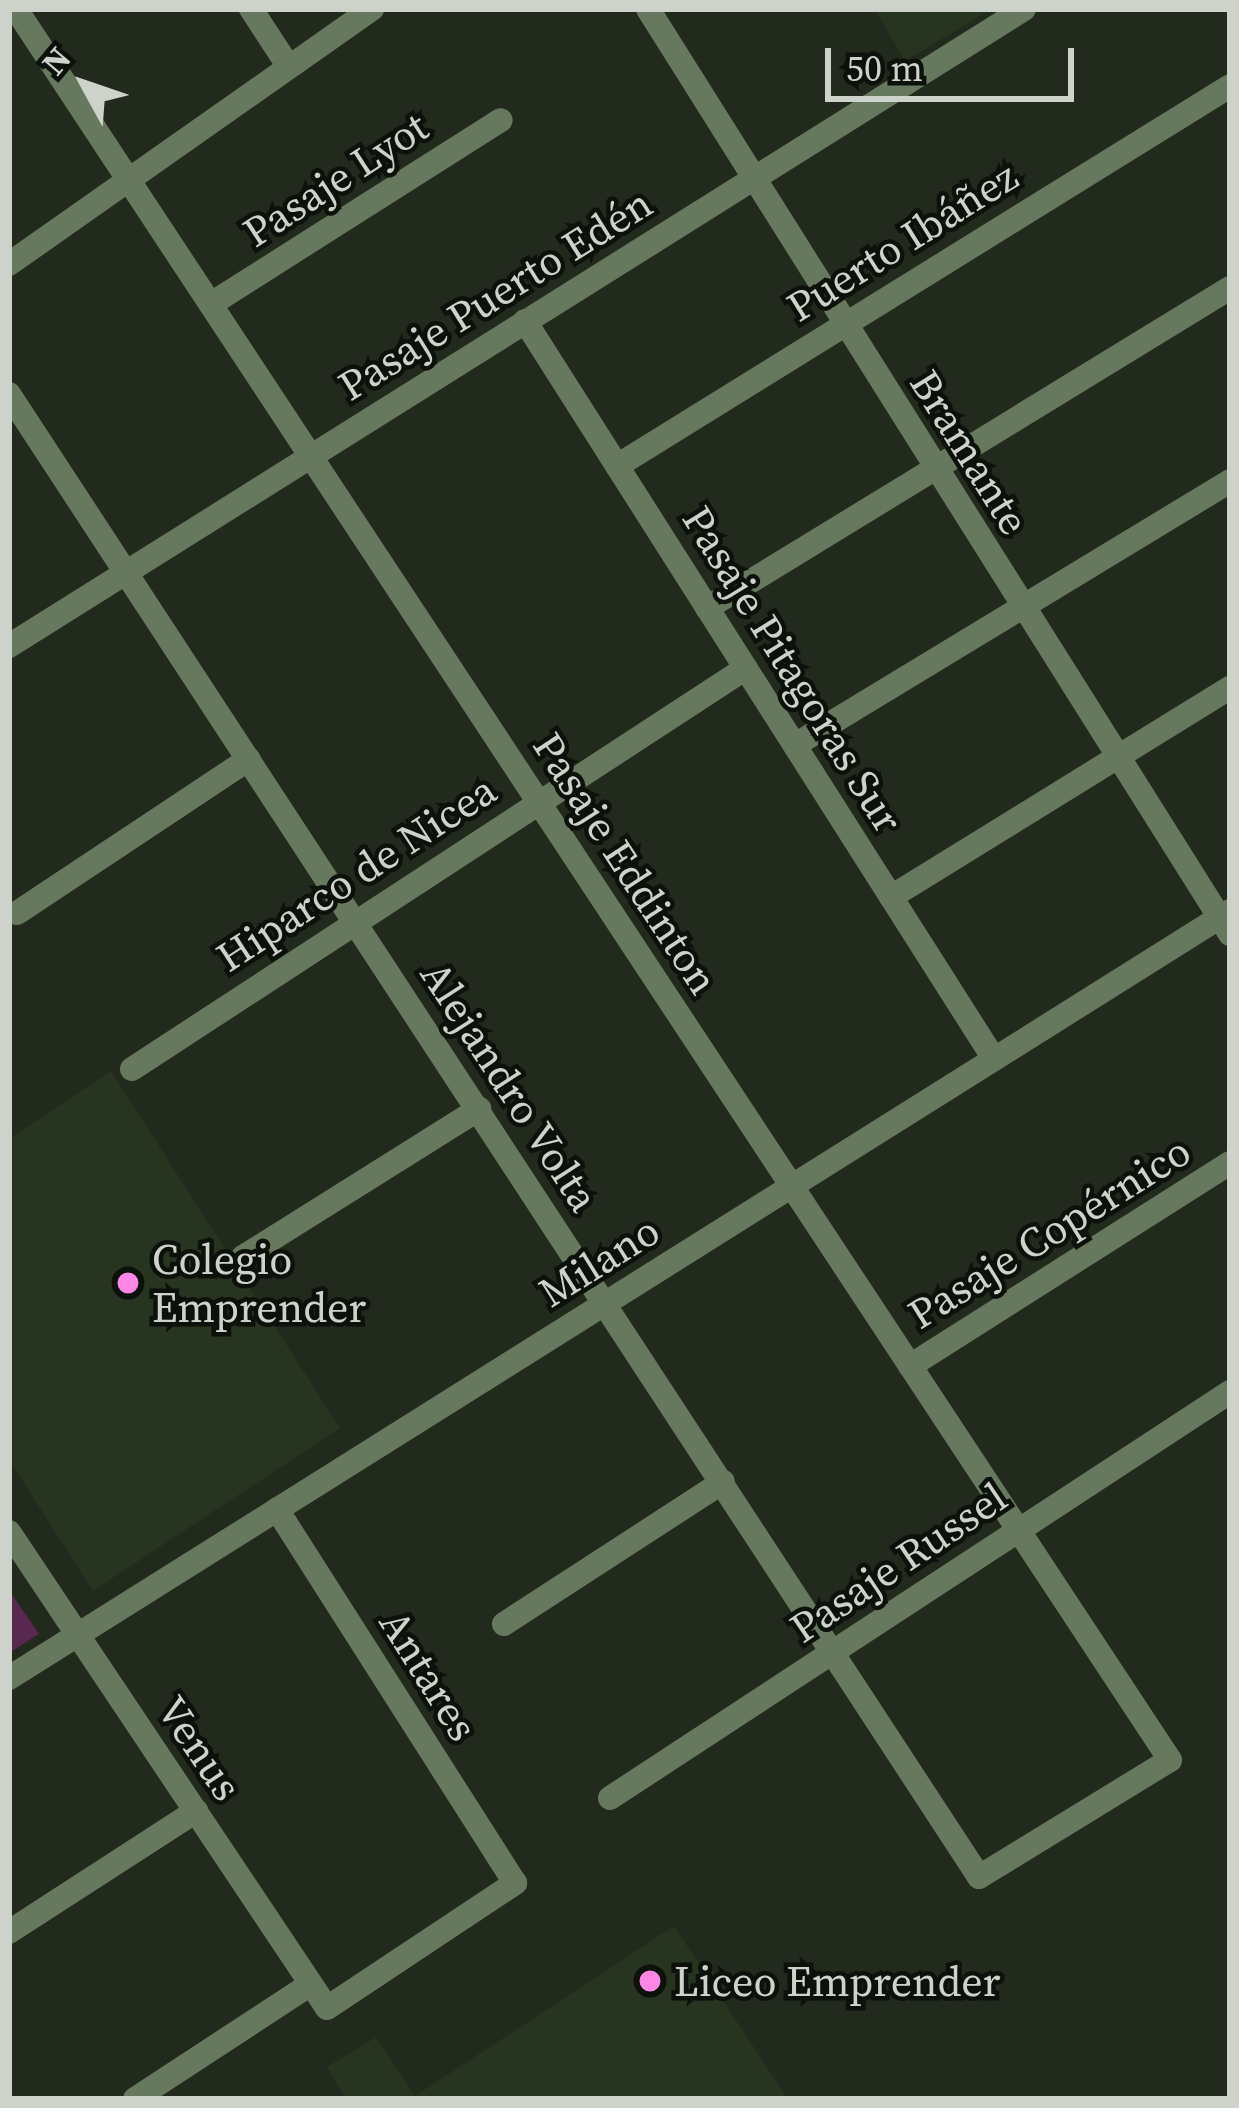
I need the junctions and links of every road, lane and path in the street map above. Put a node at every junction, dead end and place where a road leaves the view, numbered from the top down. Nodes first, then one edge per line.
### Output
1 (16, 9) edge
2 (251, 9) edge
3 (372, 9) edge
4 (648, 9) edge
5 (1024, 9) edge
6 (290, 67) junction
7 (1230, 86) edge
8 (501, 120) dead end
9 (753, 178) junction
10 (128, 180) junction
11 (9, 264) edge
12 (1230, 288) edge
13 (211, 304) junction
14 (525, 321) junction
15 (842, 322) junction
16 (9, 394) edge
17 (311, 455) junction
18 (617, 466) junction
19 (934, 469) junction
20 (1230, 481) edge
21 (126, 572) junction
22 (707, 608) junction
23 (1022, 608) junction
24 (9, 646) edge
25 (746, 668) junction
26 (1230, 688) edge
27 (795, 745) junction
28 (249, 759) junction
29 (1118, 759) junction
30 (538, 801) junction
31 (891, 897) junction
32 (17, 913) dead end
33 (354, 919) junction
34 (1227, 921) edge
35 (994, 1059) junction
36 (132, 1069) dead end
37 (479, 1109) junction
38 (1230, 1163) edge
39 (791, 1186) junction
40 (243, 1257) dead end
41 (606, 1303) junction
42 (910, 1366) junction
43 (1230, 1392) edge
44 (723, 1482) junction
45 (277, 1509) junction
46 (1017, 1528) junction
47 (9, 1532) edge
48 (504, 1624) dead end
49 (75, 1636) junction
50 (834, 1653) junction
51 (9, 1678) edge
52 (1170, 1760) joint
53 (610, 1798) dead end
54 (196, 1811) junction
55 (9, 1932) edge
56 (311, 1984) junction
57 (327, 2008) joint
58 (134, 2099) edge

1 - 10 street, Pasaje Eddinton
2 - 6 street
3 - 6 street
4 - 9 street, Bramante
5 - 9 street, Pasaje Puerto Edén
6 - 10 street
7 - 15 street, Puerto Ibáñez
8 - 13 street, Pasaje Lyot
9 - 14 street, Pasaje Puerto Edén
9 - 15 street, Bramante
10 - 11 street
10 - 13 street, Pasaje Eddinton
12 - 19 street
13 - 17 street, Pasaje Eddinton
14 - 17 street, Pasaje Puerto Edén
14 - 18 street, Pasaje Pitagoras Sur
15 - 18 street, Puerto Ibáñez
15 - 19 street, Bramante
16 - 21 street, Alejandro Volta
17 - 21 street, Pasaje Puerto Edén
17 - 30 street, Pasaje Eddinton
18 - 22 street, Pasaje Pitagoras Sur
19 - 22 street
19 - 23 street, Bramante
20 - 23 street
21 - 24 street, Pasaje Puerto Edén
21 - 28 street, Alejandro Volta
22 - 25 street, Pasaje Pitagoras Sur
23 - 27 street
23 - 29 street, Bramante
25 - 27 street, Pasaje Pitagoras Sur
25 - 30 street, Hiparco de Nicea
26 - 29 street
27 - 31 street, Pasaje Pitagoras Sur
28 - 32 street
28 - 33 street, Alejandro Volta
29 - 31 street
29 - 34 street, Bramante
30 - 33 street, Hiparco de Nicea
30 - 39 street, Pasaje Eddinton
31 - 35 street, Pasaje Pitagoras Sur
33 - 36 street, Hiparco de Nicea
33 - 37 street, Alejandro Volta
34 - 35 street, Milano
35 - 39 street, Milano
37 - 40 street
37 - 41 street, Alejandro Volta
38 - 42 street, Pasaje Copérnico
39 - 41 street, Milano
39 - 42 street, Pasaje Eddinton
41 - 44 street, Alejandro Volta
41 - 45 street, Milano
42 - 46 street, Pasaje Eddinton
43 - 46 street, Pasaje Russel
44 - 48 street
44 - 50 street, Alejandro Volta
45 - 49 street, Milano
45 - 57 street, Antares
46 - 50 street, Pasaje Russel
46 - 52 street, Pasaje Eddinton
47 - 49 street, Venus
49 - 51 street, Milano
49 - 54 street, Venus
50 - 52 street, Alejandro Volta
50 - 53 street, Pasaje Russel
54 - 55 street
54 - 56 street, Venus
56 - 57 street, Venus
56 - 58 street

